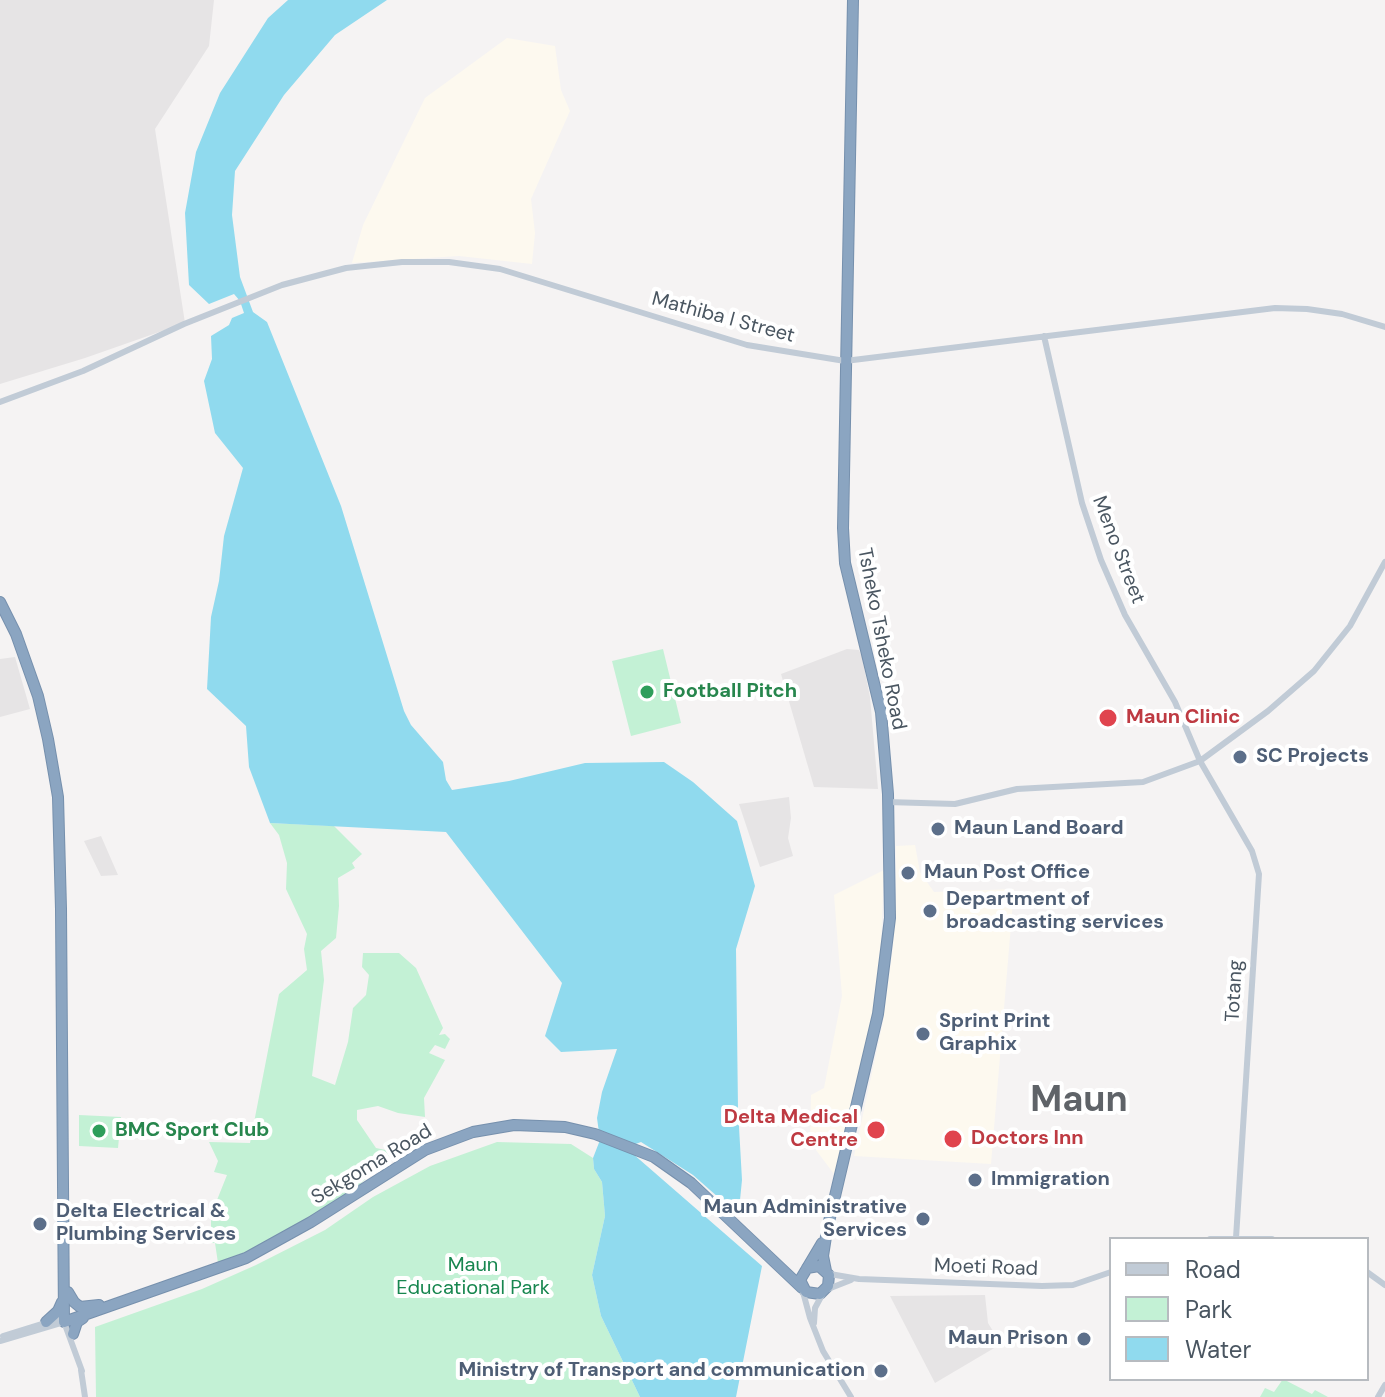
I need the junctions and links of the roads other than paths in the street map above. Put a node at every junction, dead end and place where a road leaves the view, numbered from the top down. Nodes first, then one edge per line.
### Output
1 (853, 0) edge
2 (1385, 327) edge
3 (1044, 336) junction
4 (845, 361) junction
5 (0, 402) edge
6 (1385, 562) edge
7 (0, 602) edge
8 (1200, 761) junction
9 (887, 802) junction
10 (827, 1230) junction
11 (1236, 1237) edge
12 (772, 1259) junction
13 (806, 1268) junction
14 (826, 1272) junction
15 (1109, 1273) edge
16 (859, 1279) junction
17 (802, 1289) junction
18 (825, 1291) junction
19 (66, 1296) junction
20 (102, 1307) junction
21 (67, 1318) junction
22 (48, 1324) junction
23 (814, 1331) junction
24 (71, 1336) junction
25 (0, 1339) edge
26 (1385, 1385) edge
27 (85, 1397) edge
28 (851, 1397) edge
29 (1378, 1397) edge

1 - 4 highway, Tsheko Tsheko Road
2 - 3 street, Mathiba I Street
3 - 4 street, Mathiba I Street
3 - 8 street, Meno Street
4 - 5 street, Mathiba I Street
4 - 9 highway, Tsheko Tsheko Road
6 - 8 street
7 - 19 highway
8 - 9 street
8 - 11 street, Totang
9 - 10 highway, Tsheko Tsheko Road
10 - 13 highway, Tsheko Tsheko Road
10 - 14 highway, Tsheko Tsheko Road
12 - 13 highway, Sekgoma Road
12 - 17 highway, Sekgoma Road
12 - 20 highway, Sekgoma Road
13 - 14 highway
13 - 17 highway
14 - 16 street, Moeti Road
14 - 18 highway
15 - 16 street, Moeti Road
16 - 18 street, Moeti Road
17 - 18 highway
17 - 23 street
18 - 23 street
19 - 20 highway
19 - 21 highway
19 - 22 highway
20 - 21 highway, Sekgoma Road
20 - 24 highway
21 - 22 street
21 - 24 street
22 - 24 street
22 - 25 street
23 - 28 street
24 - 27 street
26 - 29 street

